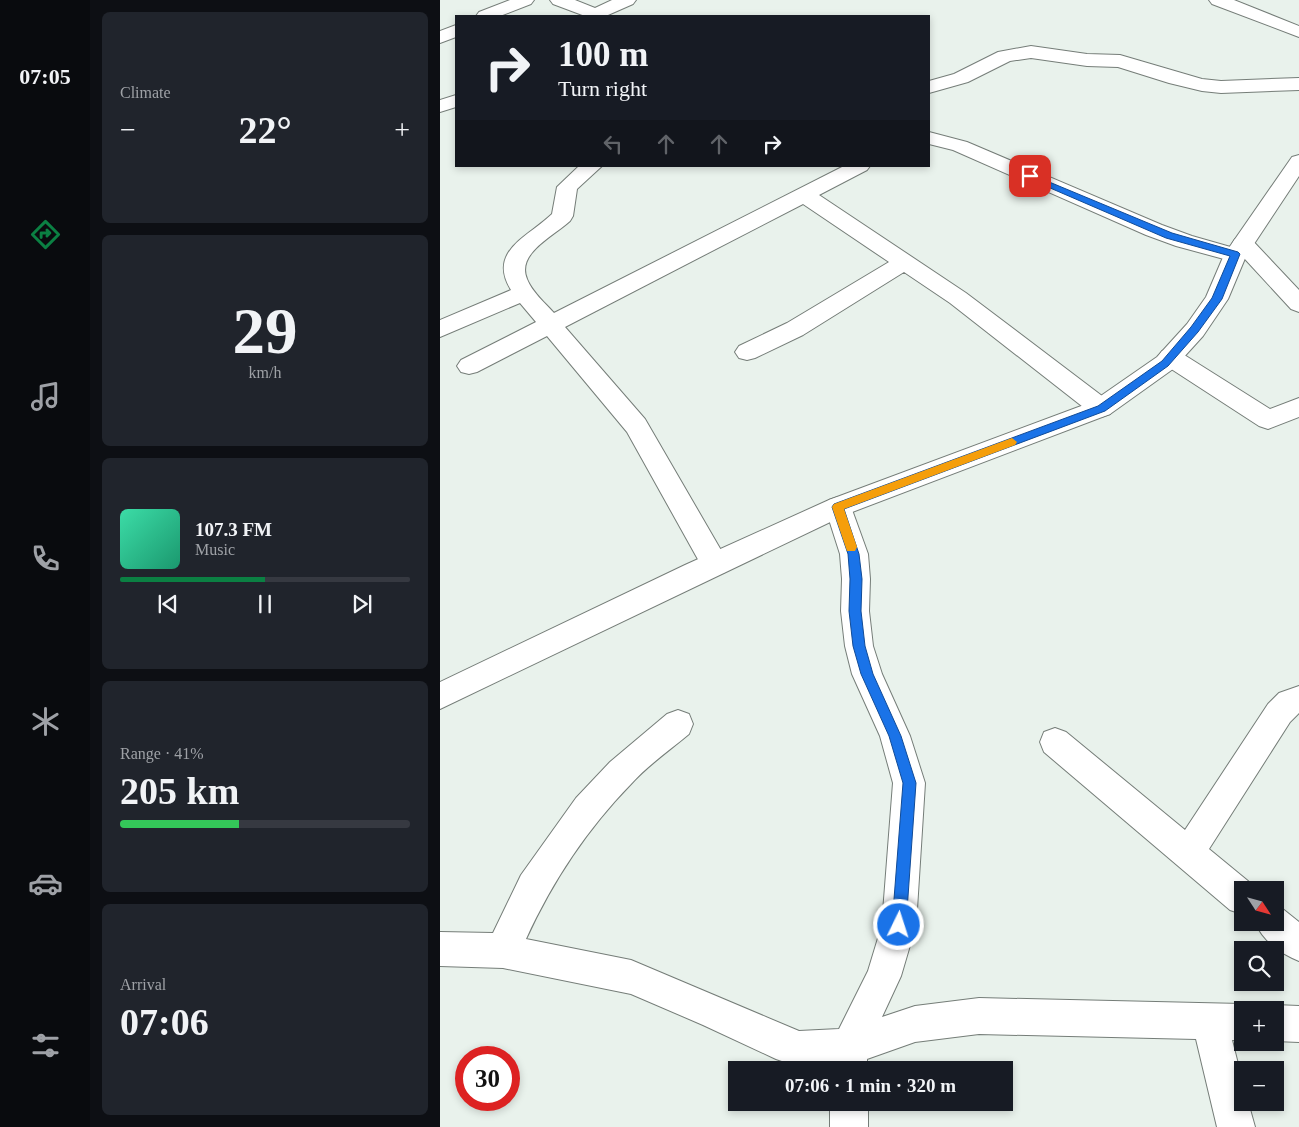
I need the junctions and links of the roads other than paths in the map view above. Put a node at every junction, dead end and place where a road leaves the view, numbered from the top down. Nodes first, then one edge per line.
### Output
1 (525, 0) edge
2 (559, 0) edge
3 (627, 0) edge
4 (1218, 0) edge
5 (488, 15) edge
6 (597, 15) edge
7 (455, 30) edge
8 (1299, 32) edge
9 (440, 38) edge
10 (1299, 84) edge
11 (930, 87) edge
12 (455, 102) edge
13 (440, 106) edge
14 (930, 138) edge
15 (1299, 161) edge
16 (591, 167) edge
17 (858, 167) edge
18 (803, 194) junction
19 (1239, 249) junction
20 (905, 262) junction
21 (1291, 281) edge
22 (524, 293) junction
23 (1299, 304) edge
24 (550, 326) junction
25 (440, 329) edge
26 (747, 352) dead end
27 (1170, 357) junction
28 (468, 366) dead end
29 (1299, 406) edge
30 (1101, 408) junction
31 (838, 507) junction
32 (715, 564) junction
33 (440, 696) edge
34 (1299, 699) edge
35 (678, 724) dead end
36 (1055, 742) dead end
37 (1188, 853) junction
38 (1234, 891) edge
39 (1283, 931) edge
40 (1299, 944) edge
41 (440, 949) edge
42 (503, 951) junction
43 (1226, 1022) edge
44 (1284, 1023) edge
45 (1299, 1024) edge
46 (849, 1059) edge
47 (849, 1111) edge
48 (849, 1127) edge
49 (1236, 1127) edge

1 - 5 street
2 - 6 street
3 - 6 street
4 - 8 street
7 - 9 street
10 - 11 street
12 - 13 street
14 - 19 street
15 - 19 street
16 - 22 street
17 - 18 street
18 - 20 street
18 - 24 street
19 - 21 street
19 - 27 street
20 - 26 street
20 - 30 street
21 - 23 street
22 - 24 street
22 - 25 street
24 - 28 street
24 - 32 street
27 - 29 street
27 - 30 street
30 - 31 street
31 - 32 street
31 - 46 street
32 - 33 street
34 - 37 street
35 - 42 street
36 - 37 street
37 - 38 street
39 - 40 street
41 - 42 street
42 - 46 street
43 - 46 street
43 - 49 street
44 - 45 street
47 - 48 street

